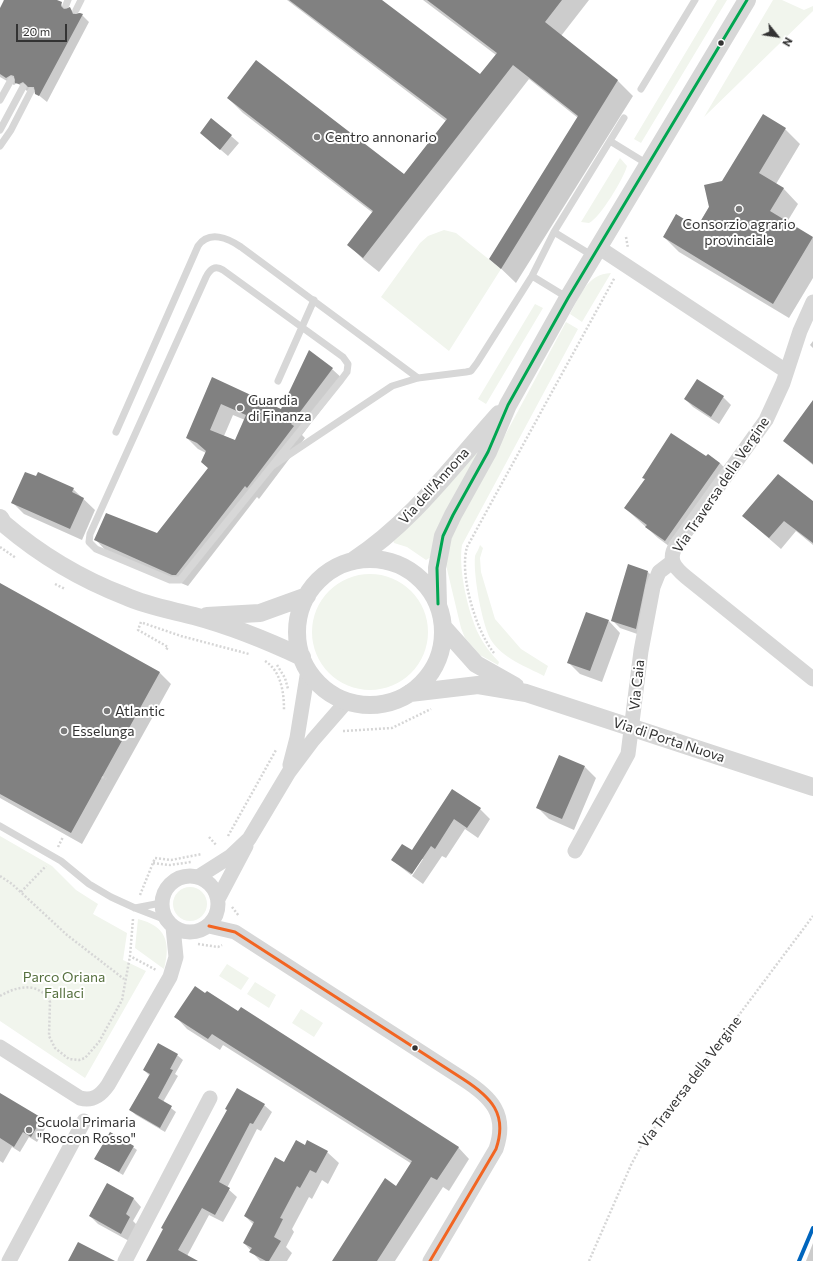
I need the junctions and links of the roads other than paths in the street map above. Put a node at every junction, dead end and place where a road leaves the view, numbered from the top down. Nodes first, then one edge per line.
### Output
1 (81, 0) edge
2 (695, 0) edge
3 (747, 0) edge
4 (76, 10) dead end
5 (11, 80) dead end
6 (23, 87) dead end
7 (641, 89) dead end
8 (31, 91) dead end
9 (0, 100) edge
10 (624, 118) dead end
11 (0, 130) edge
12 (610, 141) junction
13 (0, 146) edge
14 (649, 165) junction
15 (554, 232) junction
16 (596, 252) junction
17 (532, 276) junction
18 (568, 298) junction
19 (314, 300) junction
20 (813, 302) edge
21 (301, 327) junction
22 (786, 371) junction
23 (418, 378) junction
24 (278, 381) dead end
25 (508, 405) junction
26 (116, 432) dead end
27 (272, 466) junction
28 (1, 521) edge
29 (354, 561) junction
30 (672, 562) junction
31 (307, 596) junction
32 (438, 604) junction
33 (194, 616) junction
34 (443, 627) junction
35 (305, 663) junction
36 (813, 679) edge
37 (410, 693) junction
38 (526, 693) junction
39 (347, 701) junction
40 (633, 729) junction
41 (289, 772) junction
42 (813, 787) edge
43 (0, 826) edge
44 (249, 839) junction
45 (575, 851) dead end
46 (198, 877) junction
47 (162, 903) junction
48 (222, 904) junction
49 (135, 908) junction
50 (169, 924) junction
51 (209, 926) junction
52 (232, 930) junction
53 (192, 933) junction
54 (176, 957) junction
55 (0, 1047) edge
56 (210, 1098) dead end
57 (84, 1121) dead end
58 (9, 1261) edge
59 (125, 1261) edge
60 (430, 1261) edge

1 - 4 lane
2 - 7 lane
3 - 14 street, Via dell'Annona
5 - 9 lane
6 - 11 lane
8 - 13 lane
10 - 12 lane
12 - 14 lane
12 - 15 lane
14 - 16 street, Via dell'Annona
15 - 16 lane
15 - 17 lane
16 - 18 street, Via dell'Annona
16 - 22 street
17 - 18 lane
17 - 23 lane
18 - 25 street, Via dell'Annona
19 - 21 lane
19 - 23 lane
19 - 26 lane
20 - 22 street, Via Traversa della Vergine
21 - 24 lane
21 - 27 lane
21 - 27 lane
22 - 30 street, Via Traversa della Vergine
23 - 27 lane
25 - 29 street, Via dell'Annona
25 - 32 street, Via dell'Annona
28 - 33 street
29 - 31 street, Via dell'Annona
29 - 32 street, Via dell'Annona
30 - 36 street, Via Traversa della Vergine
30 - 40 street, Via Caia
31 - 33 street
31 - 35 street, Via dell'Annona
32 - 34 street, Via dell'Annona
33 - 35 street
34 - 37 street, Via dell'Annona
34 - 38 street, Via di Porta Nuova
35 - 39 street, Via dell'Annona
35 - 41 street
37 - 38 street, Via di Porta Nuova
37 - 39 street, Via dell'Annona
38 - 40 street, Via di Porta Nuova
39 - 41 street
40 - 42 street, Via di Porta Nuova
40 - 45 street, Via Caia
41 - 44 street
43 - 49 lane
44 - 46 street
44 - 48 street
46 - 47 street
46 - 48 street
47 - 49 lane
47 - 50 street
48 - 51 street
48 - 52 street
49 - 50 lane
50 - 53 street
50 - 54 street
51 - 52 street
51 - 53 street
52 - 60 street
53 - 54 street
54 - 55 street
56 - 59 street
57 - 58 street

